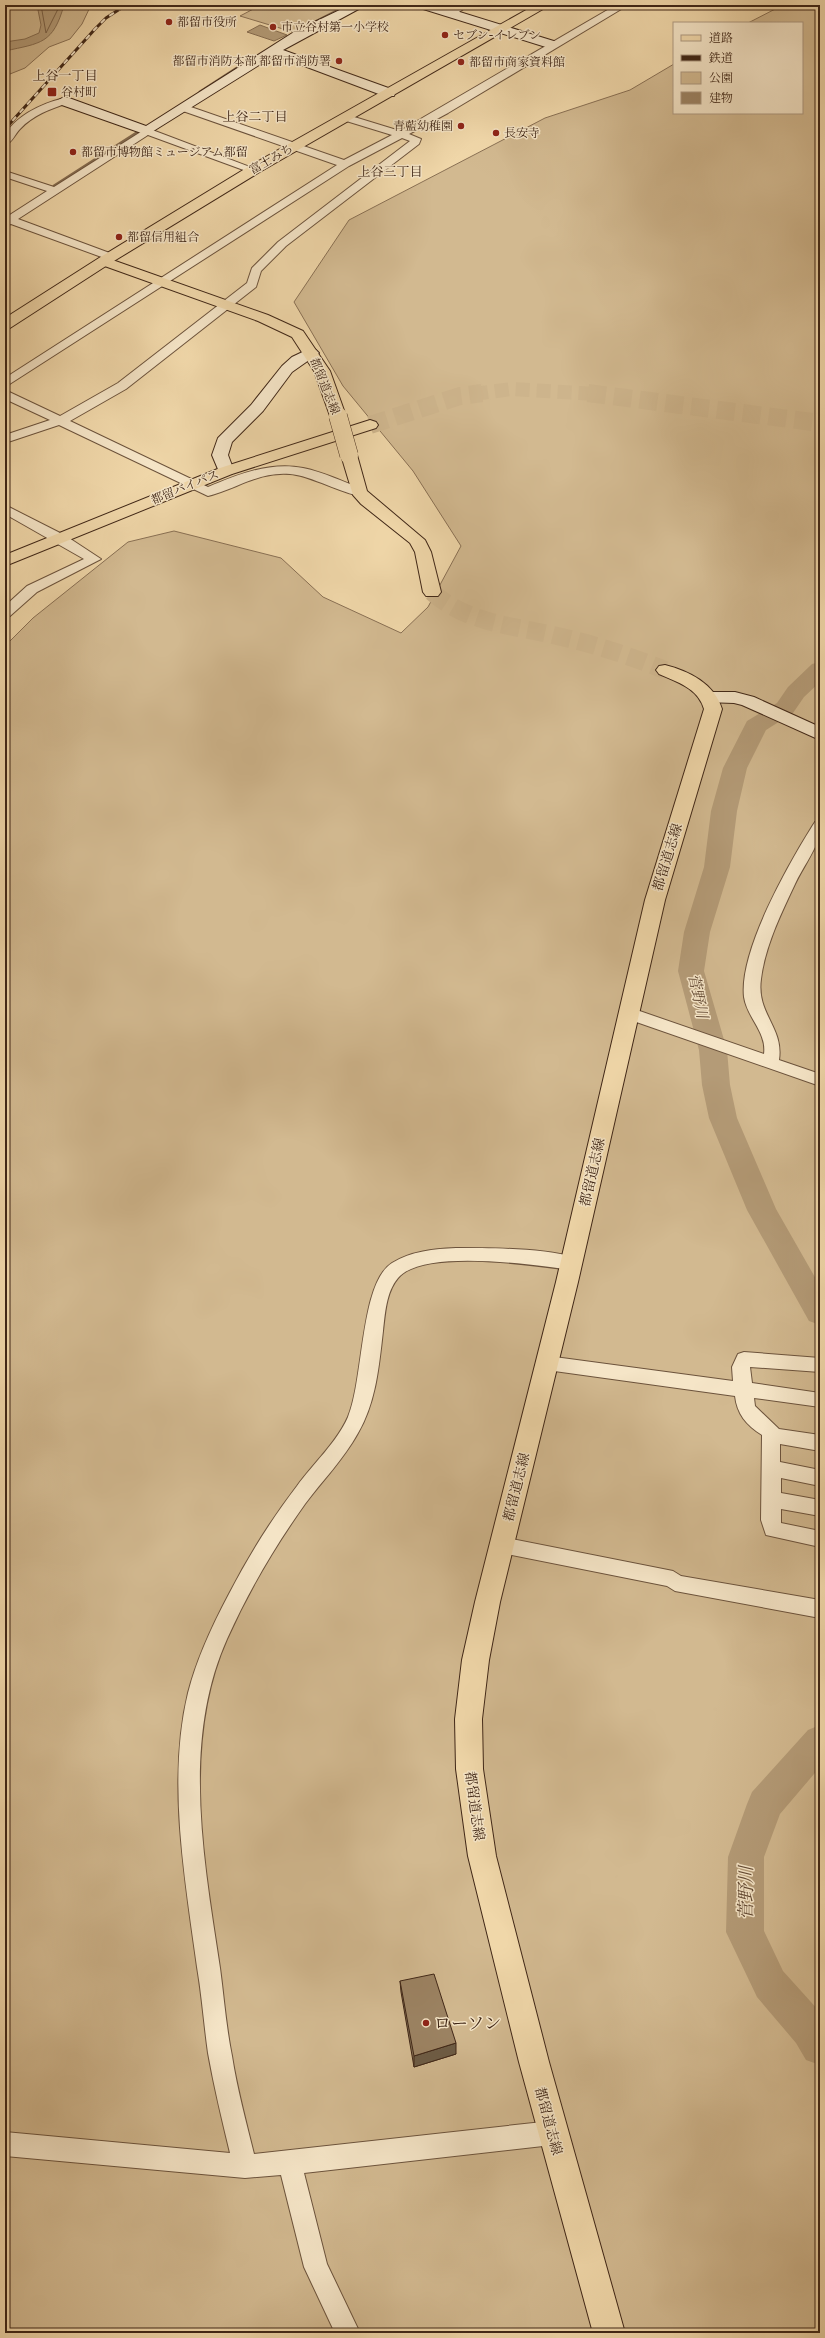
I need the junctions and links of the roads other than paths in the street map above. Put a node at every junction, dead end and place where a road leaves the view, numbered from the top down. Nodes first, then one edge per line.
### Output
1 (360, 5) edge
2 (424, 5) edge
3 (465, 5) edge
4 (544, 5) edge
5 (623, 5) edge
6 (451, 13) junction
7 (502, 29) junction
8 (553, 46) junction
9 (274, 51) junction
10 (389, 93) junction
11 (64, 101) joint
12 (184, 108) junction
13 (347, 118) junction
14 (147, 131) junction
15 (399, 134) junction
16 (5, 142) edge
17 (294, 146) junction
18 (345, 164) junction
19 (253, 170) junction
20 (5, 174) edge
21 (56, 191) junction
22 (7, 222) edge
23 (107, 259) junction
24 (161, 281) junction
25 (225, 304) junction
26 (5, 325) edge
27 (311, 352) junction
28 (5, 383) edge
29 (5, 394) edge
30 (62, 420) junction
31 (370, 426) tunnel mouth
32 (5, 439) edge
33 (226, 471) junction
34 (191, 484) junction
35 (359, 492) junction
36 (5, 509) edge
37 (61, 539) junction
38 (5, 561) edge
39 (432, 592) tunnel mouth
40 (5, 613) edge
41 (665, 670) tunnel mouth
42 (712, 698) junction
43 (820, 734) edge
44 (820, 825) edge
45 (628, 1013) junction
46 (771, 1062) junction
47 (820, 1080) edge
48 (571, 1263) junction
49 (547, 1362) junction
50 (820, 1364) edge
51 (744, 1388) junction
52 (820, 1400) edge
53 (771, 1435) junction
54 (820, 1444) edge
55 (771, 1468) junction
56 (820, 1478) edge
57 (771, 1499) junction
58 (820, 1508) edge
59 (820, 1539) edge
60 (502, 1545) junction
61 (820, 1609) edge
62 (552, 2133) junction
63 (5, 2144) edge
64 (290, 2164) junction
65 (245, 2166) junction
66 (348, 2333) edge
67 (609, 2333) edge

1 - 9 street
2 - 6 street
3 - 6 street
4 - 7 main road, 富士みち
5 - 8 street
6 - 7 street
7 - 8 street
7 - 10 main road, 富士みち
8 - 15 street
9 - 10 street
9 - 12 street
10 - 13 main road, 富士みち
11 - 14 street
11 - 16 street
12 - 14 street
12 - 17 street
13 - 15 street
13 - 17 main road, 富士みち
14 - 19 street
14 - 21 street
15 - 18 street
15 - 25 street
17 - 18 street
17 - 19 main road, 富士みち
18 - 24 street
19 - 23 main road, 富士みち
20 - 21 street
21 - 22 street
22 - 23 street
23 - 24 main road, 都留道志線
23 - 26 main road, 富士みち
24 - 25 main road, 都留道志線
24 - 28 street
25 - 27 main road, 都留道志線
25 - 30 street
27 - 33 street
27 - 35 main road, 都留道志線, bridge
29 - 30 street
30 - 32 street
30 - 34 street
31 - 33 main road, 都留バイパス
33 - 34 main road, 都留バイパス
34 - 35 street
34 - 37 main road, 都留バイパス
35 - 39 main road
36 - 37 street
37 - 38 main road, 都留バイパス
37 - 40 street
41 - 42 main road
42 - 43 street
42 - 45 main road, 都留道志線
44 - 46 street
45 - 46 street
45 - 48 main road, 都留道志線
46 - 47 street
48 - 49 main road, 都留道志線
48 - 65 street
49 - 51 street
49 - 60 main road, 都留道志線
50 - 51 street
51 - 52 street
51 - 53 street
53 - 54 street
53 - 55 street
55 - 56 street
55 - 57 street
57 - 58 street
57 - 59 street
60 - 61 street
60 - 62 main road, 都留道志線
62 - 64 street
62 - 67 main road, 都留道志線
63 - 65 street
64 - 65 street
64 - 66 street

